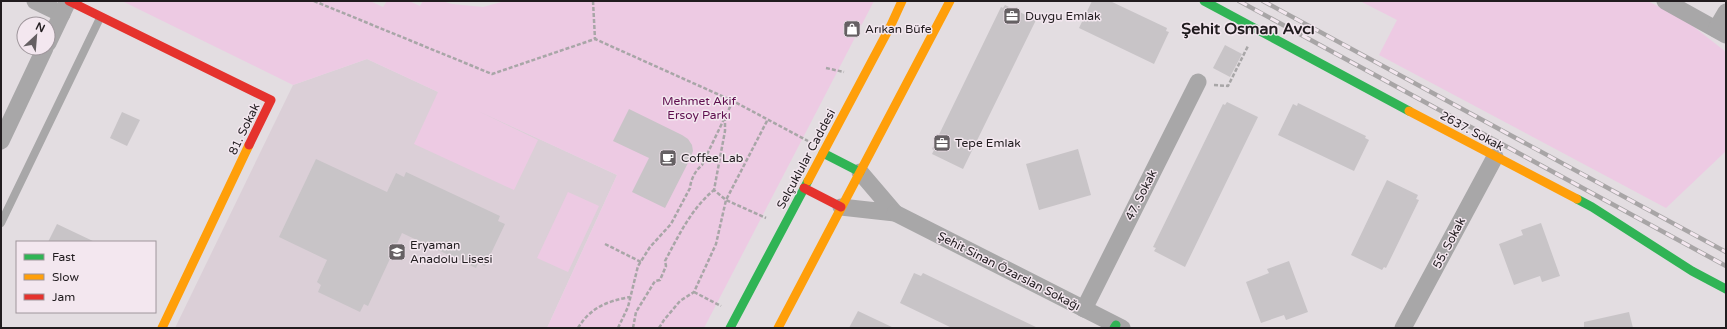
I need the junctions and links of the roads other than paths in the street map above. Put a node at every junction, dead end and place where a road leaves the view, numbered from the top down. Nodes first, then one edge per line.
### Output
1 (35, 1) edge
2 (902, 1) edge
3 (950, 1) edge
4 (1204, 1) edge
5 (1666, 1) edge
6 (66, 5) edge
7 (1726, 12) edge
8 (100, 17) junction
9 (56, 26) edge
10 (1721, 32) edge
11 (42, 56) edge
12 (1198, 82) road end
13 (2, 139) edge
14 (823, 153) junction
15 (1495, 157) junction
16 (860, 172) junction
17 (804, 188) junction
18 (841, 207) junction
19 (895, 213) junction
20 (1, 223) edge
21 (1726, 289) edge
22 (1084, 309) junction
23 (1118, 327) edge
24 (162, 328) edge
25 (730, 328) edge
26 (778, 328) edge
27 (1403, 328) edge

1 - 6 street
2 - 14 street, Selçuklular Caddesi
3 - 16 street
4 - 15 street, 2637. Sokak
5 - 10 street
6 - 8 street, 81. Sokak
6 - 9 street
7 - 10 street
8 - 20 lane
8 - 24 street, 81. Sokak
11 - 13 street
12 - 22 street, 47. Sokak
14 - 16 street
14 - 17 street, Selçuklular Caddesi
15 - 21 street, 2637. Sokak
15 - 27 street, 55. Sokak
16 - 18 street
16 - 19 street
17 - 18 street
17 - 25 street, Selçuklular Caddesi
18 - 19 street
18 - 26 street
19 - 22 street, Şehit Sinan Özarslan Sokağı
22 - 23 street, Şehit Sinan Özarslan Sokağı

